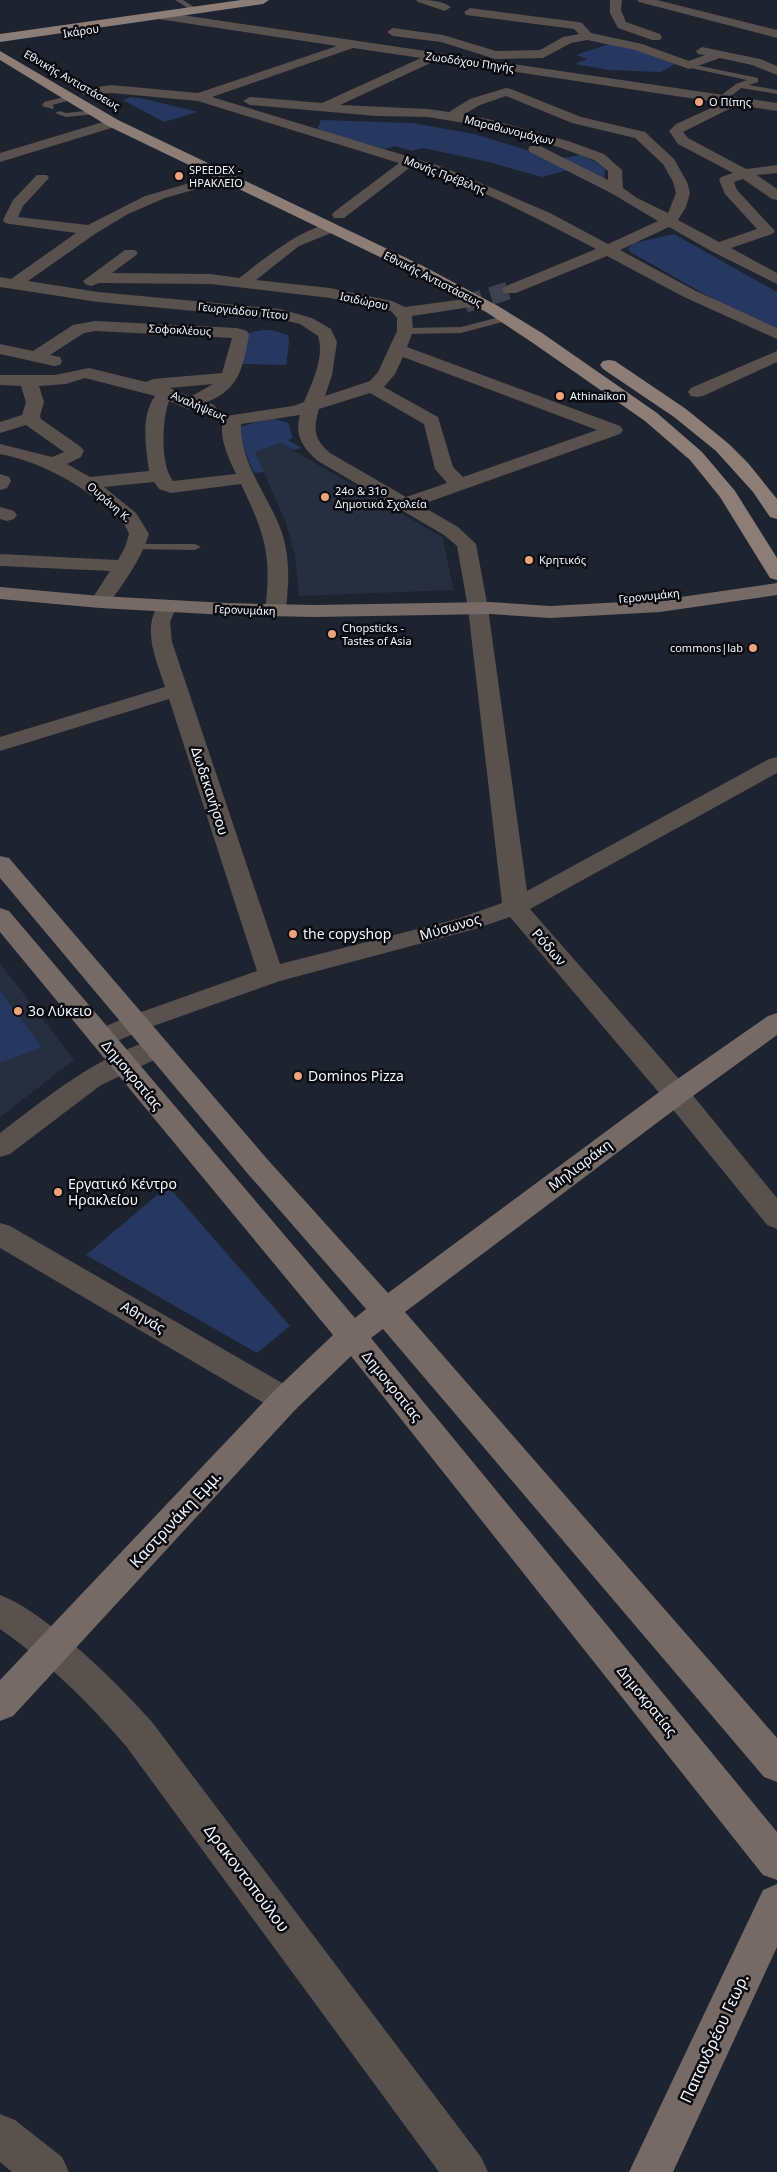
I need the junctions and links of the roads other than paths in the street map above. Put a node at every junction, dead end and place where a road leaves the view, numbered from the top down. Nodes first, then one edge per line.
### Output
1 (178, 0) edge
2 (263, 0) edge
3 (422, 0) edge
4 (616, 0) edge
5 (643, 0) edge
6 (703, 3) dead end
7 (444, 7) dead end
8 (469, 7) dead end
9 (678, 9) junction
10 (196, 11) junction
11 (162, 16) junction
12 (543, 21) junction
13 (393, 32) dead end
14 (527, 34) dead end
15 (777, 34) edge
16 (587, 36) junction
17 (666, 40) dead end
18 (6, 41) edge
19 (352, 45) junction
20 (691, 48) dead end
21 (766, 50) dead end
22 (496, 55) junction
23 (718, 55) junction
24 (434, 57) junction
25 (3, 58) edge
26 (744, 59) junction
27 (471, 62) junction
28 (689, 65) junction
29 (704, 69) junction
30 (777, 71) edge
31 (702, 79) dead end
32 (74, 84) dead end
33 (724, 84) dead end
34 (739, 86) junction
35 (89, 92) junction
36 (777, 92) edge
37 (199, 97) junction
38 (68, 98) junction
39 (729, 100) junction
40 (110, 103) dead end
41 (777, 107) edge
42 (50, 108) dead end
43 (323, 108) junction
44 (94, 112) junction
45 (376, 112) junction
46 (59, 113) dead end
47 (452, 116) junction
48 (114, 123) junction
49 (1, 156) edge
50 (410, 161) junction
51 (777, 169) edge
52 (744, 173) junction
53 (224, 177) junction
54 (42, 178) dead end
55 (616, 190) junction
56 (777, 196) edge
57 (334, 218) junction
58 (668, 222) junction
59 (92, 230) junction
60 (716, 248) junction
61 (608, 250) junction
62 (130, 253) dead end
63 (454, 270) dead end
64 (96, 278) junction
65 (777, 279) edge
66 (243, 282) junction
67 (7, 283) edge
68 (492, 289) tunnel mouth
69 (74, 294) junction
70 (512, 296) joint
71 (465, 304) tunnel mouth
72 (402, 312) junction
73 (506, 318) junction
74 (405, 331) junction
75 (777, 334) edge
76 (0, 348) edge
77 (398, 349) junction
78 (596, 356) dead end
79 (777, 356) edge
80 (36, 357) junction
81 (82, 373) junction
82 (230, 378) junction
83 (0, 380) edge
84 (28, 380) junction
85 (147, 387) junction
86 (372, 387) junction
87 (166, 392) junction
88 (697, 392) dead end
89 (192, 402) junction
90 (310, 407) junction
91 (31, 419) junction
92 (232, 420) junction
93 (0, 428) edge
94 (1, 450) edge
95 (53, 464) junction
96 (159, 476) junction
97 (247, 478) junction
98 (0, 480) edge
99 (87, 483) junction
100 (0, 484) edge
101 (459, 484) junction
102 (405, 504) junction
103 (777, 513) edge
104 (135, 547) junction
105 (195, 547) dead end
106 (0, 560) edge
107 (124, 566) junction
108 (777, 574) edge
109 (777, 578) edge
110 (777, 590) edge
111 (0, 592) edge
112 (100, 602) junction
113 (167, 606) junction
114 (484, 608) junction
115 (275, 611) junction
116 (177, 690) junction
117 (0, 744) edge
118 (777, 764) edge
119 (0, 863) edge
120 (515, 907) junction
121 (0, 916) edge
122 (270, 975) junction
123 (777, 1022) edge
124 (136, 1023) junction
125 (101, 1038) junction
126 (157, 1048) junction
127 (122, 1062) junction
128 (676, 1094) junction
129 (0, 1146) edge
130 (777, 1218) edge
131 (0, 1234) edge
132 (385, 1310) junction
133 (352, 1336) junction
134 (285, 1400) junction
135 (0, 1610) edge
136 (54, 1648) junction
137 (0, 1705) edge
138 (777, 1765) edge
139 (777, 1862) edge
140 (777, 1903) edge
141 (0, 2135) edge
142 (48, 2172) edge
143 (466, 2172) edge
144 (651, 2172) edge

1 - 10 lane
2 - 10 main road, Ικάρου
3 - 7 street
4 - 17 street
5 - 9 street
6 - 9 street
8 - 12 street
9 - 15 street
10 - 11 main road, Ικάρου
11 - 18 main road, Ικάρου
11 - 19 street, Ζωοδόχου Πηγής
12 - 14 street
12 - 16 street
13 - 22 street
16 - 22 street
16 - 28 street
19 - 24 street, Ζωοδόχου Πηγής
19 - 37 street
20 - 23 street
21 - 26 street
22 - 27 street
23 - 26 street
23 - 28 street
24 - 27 street, Ζωοδόχου Πηγής
24 - 43 street
25 - 38 main road, Εθνικής Αντιστάσεως
26 - 30 street
27 - 39 street, Ζωοδόχου Πηγής
28 - 29 lane
29 - 31 lane
29 - 34 lane
32 - 35 main road, Εθνικής Αντιστάσεως
33 - 34 lane
34 - 36 lane
34 - 39 lane
35 - 37 street, Μονής Πρέβελης
35 - 40 main road, Εθνικής Αντιστάσεως
37 - 43 street, Μαραθωνομάχων
37 - 50 street, Μονής Πρέβελης
38 - 42 lane
38 - 44 main road, Εθνικής Αντιστάσεως
39 - 41 street, Ζωοδόχου Πηγής
39 - 52 street
43 - 45 street, Μαραθωνομάχων
44 - 46 lane
44 - 48 main road, Εθνικής Αντιστάσεως
45 - 47 street, Μαραθωνομάχων
45 - 55 street, Μαραθωνομάχων
47 - 55 street, Μαραθωνομάχων
47 - 58 street
48 - 49 street
48 - 53 main road, Εθνικής Αντιστάσεως
50 - 57 street
50 - 61 street, Μονής Πρέβελης
51 - 52 street
52 - 56 street
52 - 60 street
53 - 57 main road, Εθνικής Αντιστάσεως
53 - 59 street
54 - 59 street
55 - 58 street, Μαραθωνομάχων
57 - 63 main road, Εθνικής Αντιστάσεως
57 - 66 street
57 - 73 main road, Εθνικής Αντιστάσεως
58 - 60 street, Μαραθωνομάχων
58 - 61 street
59 - 67 street
60 - 65 street, Μαραθωνομάχων
61 - 70 street
61 - 75 street, Μονής Πρέβελης
62 - 64 street
64 - 66 street, Ισιδώρου
64 - 69 street
66 - 72 street, Ισιδώρου
67 - 69 street, Γεωργιάδου Τίτου
68 - 70 main road, Εθνικής Αντιστάσεως
69 - 90 street, Γεωργιάδου Τίτου
71 - 72 street
72 - 74 street, Ισιδώρου
73 - 74 lane
73 - 108 main road, Εθνικής Αντιστάσεως
74 - 77 street
76 - 80 street
77 - 86 street
77 - 101 street
78 - 103 main road
79 - 88 street
80 - 81 street
80 - 82 street, Σοφοκλέους
81 - 84 street, Αναλήψεως
81 - 85 street, Αναλήψεως
82 - 85 street
82 - 89 street
83 - 84 street, Αναλήψεως
84 - 91 street
85 - 87 street, Αναλήψεως
86 - 90 street
86 - 101 street
87 - 89 street, Αναλήψεως
87 - 96 street
89 - 92 street, Αναλήψεως
90 - 92 street
90 - 102 street, Γεωργιάδου Τίτου
91 - 93 street
91 - 95 street
92 - 97 street, Αναλήψεως
94 - 95 street, Ουράνη Κ.
95 - 99 street, Ουράνη Κ.
96 - 97 street
96 - 99 street
97 - 115 street, Αναλήψεως
98 - 100 street
99 - 104 street, Ουράνη Κ.
101 - 102 street
102 - 114 street, Γεωργιάδου Τίτου
104 - 105 lane
104 - 107 street
106 - 107 street
107 - 112 street
109 - 114 street, Γερονυμάκη
110 - 114 street, Γερονυμάκη
111 - 112 street, Γερονυμάκη
112 - 113 street, Γερονυμάκη
113 - 115 street, Γερονυμάκη
113 - 116 street, Δωδεκανήσου
114 - 115 street, Γερονυμάκη
114 - 120 street
116 - 117 street
116 - 122 street, Δωδεκανήσου
118 - 120 street, Μύσωνος
119 - 124 street
120 - 122 street, Μύσωνος
120 - 128 street, Ρόδων
121 - 125 street, Δημοκρατίας
122 - 124 street, Μύσωνος
123 - 128 street, Μηλιαράκη
124 - 125 street, Μύσωνος
124 - 126 street
125 - 127 street, Δημοκρατίας
126 - 127 street
126 - 132 street
127 - 129 street
127 - 133 street, Δημοκρατίας
128 - 130 street, Ρόδων
128 - 132 street, Μηλιαράκη
131 - 134 street, Αθηνάς
132 - 133 street, Μηλιαράκη
132 - 138 street
133 - 134 street, Καστρινάκη Εμμ.
133 - 139 street, Δημοκρατίας
134 - 136 street, Καστρινάκη Εμμ.
135 - 136 street, Δρακοντοπούλου
136 - 137 street, Καστρινάκη Εμμ.
136 - 143 street, Δρακοντοπούλου
140 - 144 street, Παπανδρέου Γεωρ.
141 - 142 street

